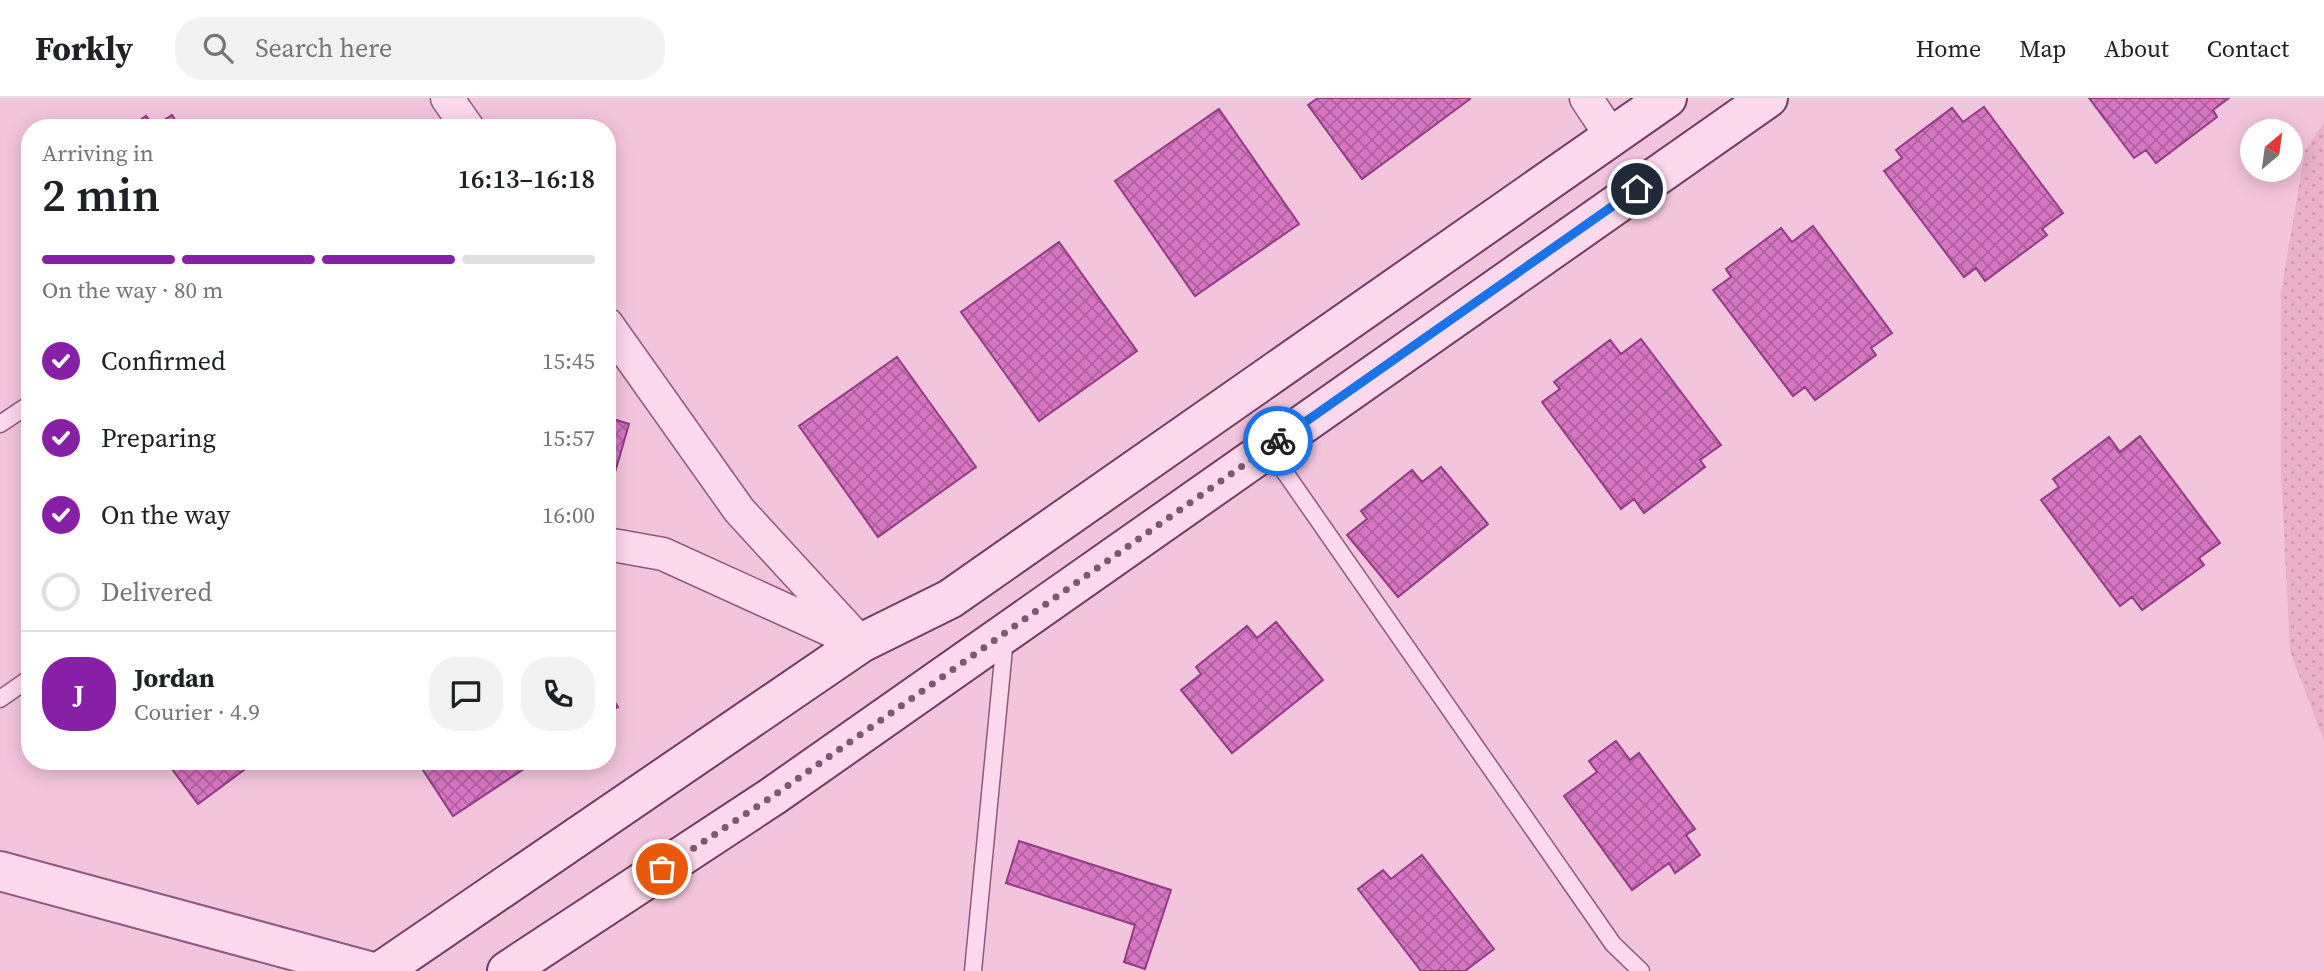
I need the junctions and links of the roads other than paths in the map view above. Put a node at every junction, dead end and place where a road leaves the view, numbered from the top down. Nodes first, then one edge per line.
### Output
1 (447, 98) edge
2 (1586, 98) edge
3 (1667, 98) edge
4 (1768, 98) edge
5 (462, 119) edge
6 (1612, 137) junction
7 (616, 337) edge
8 (21, 409) edge
9 (0, 424) edge
10 (1268, 448) junction
11 (616, 546) edge
12 (1005, 632) junction
13 (861, 643) junction
14 (21, 684) edge
15 (0, 699) edge
16 (0, 871) edge
17 (369, 971) edge
18 (382, 971) edge
19 (507, 971) edge
20 (973, 971) edge
21 (1641, 971) edge

1 - 5 street
2 - 6 street
3 - 6 main road
4 - 10 main road
6 - 13 main road
7 - 13 street
8 - 9 lane
10 - 12 main road
10 - 21 lane
11 - 13 street
12 - 19 main road
12 - 20 lane
13 - 18 main road
14 - 15 lane
16 - 17 main road

